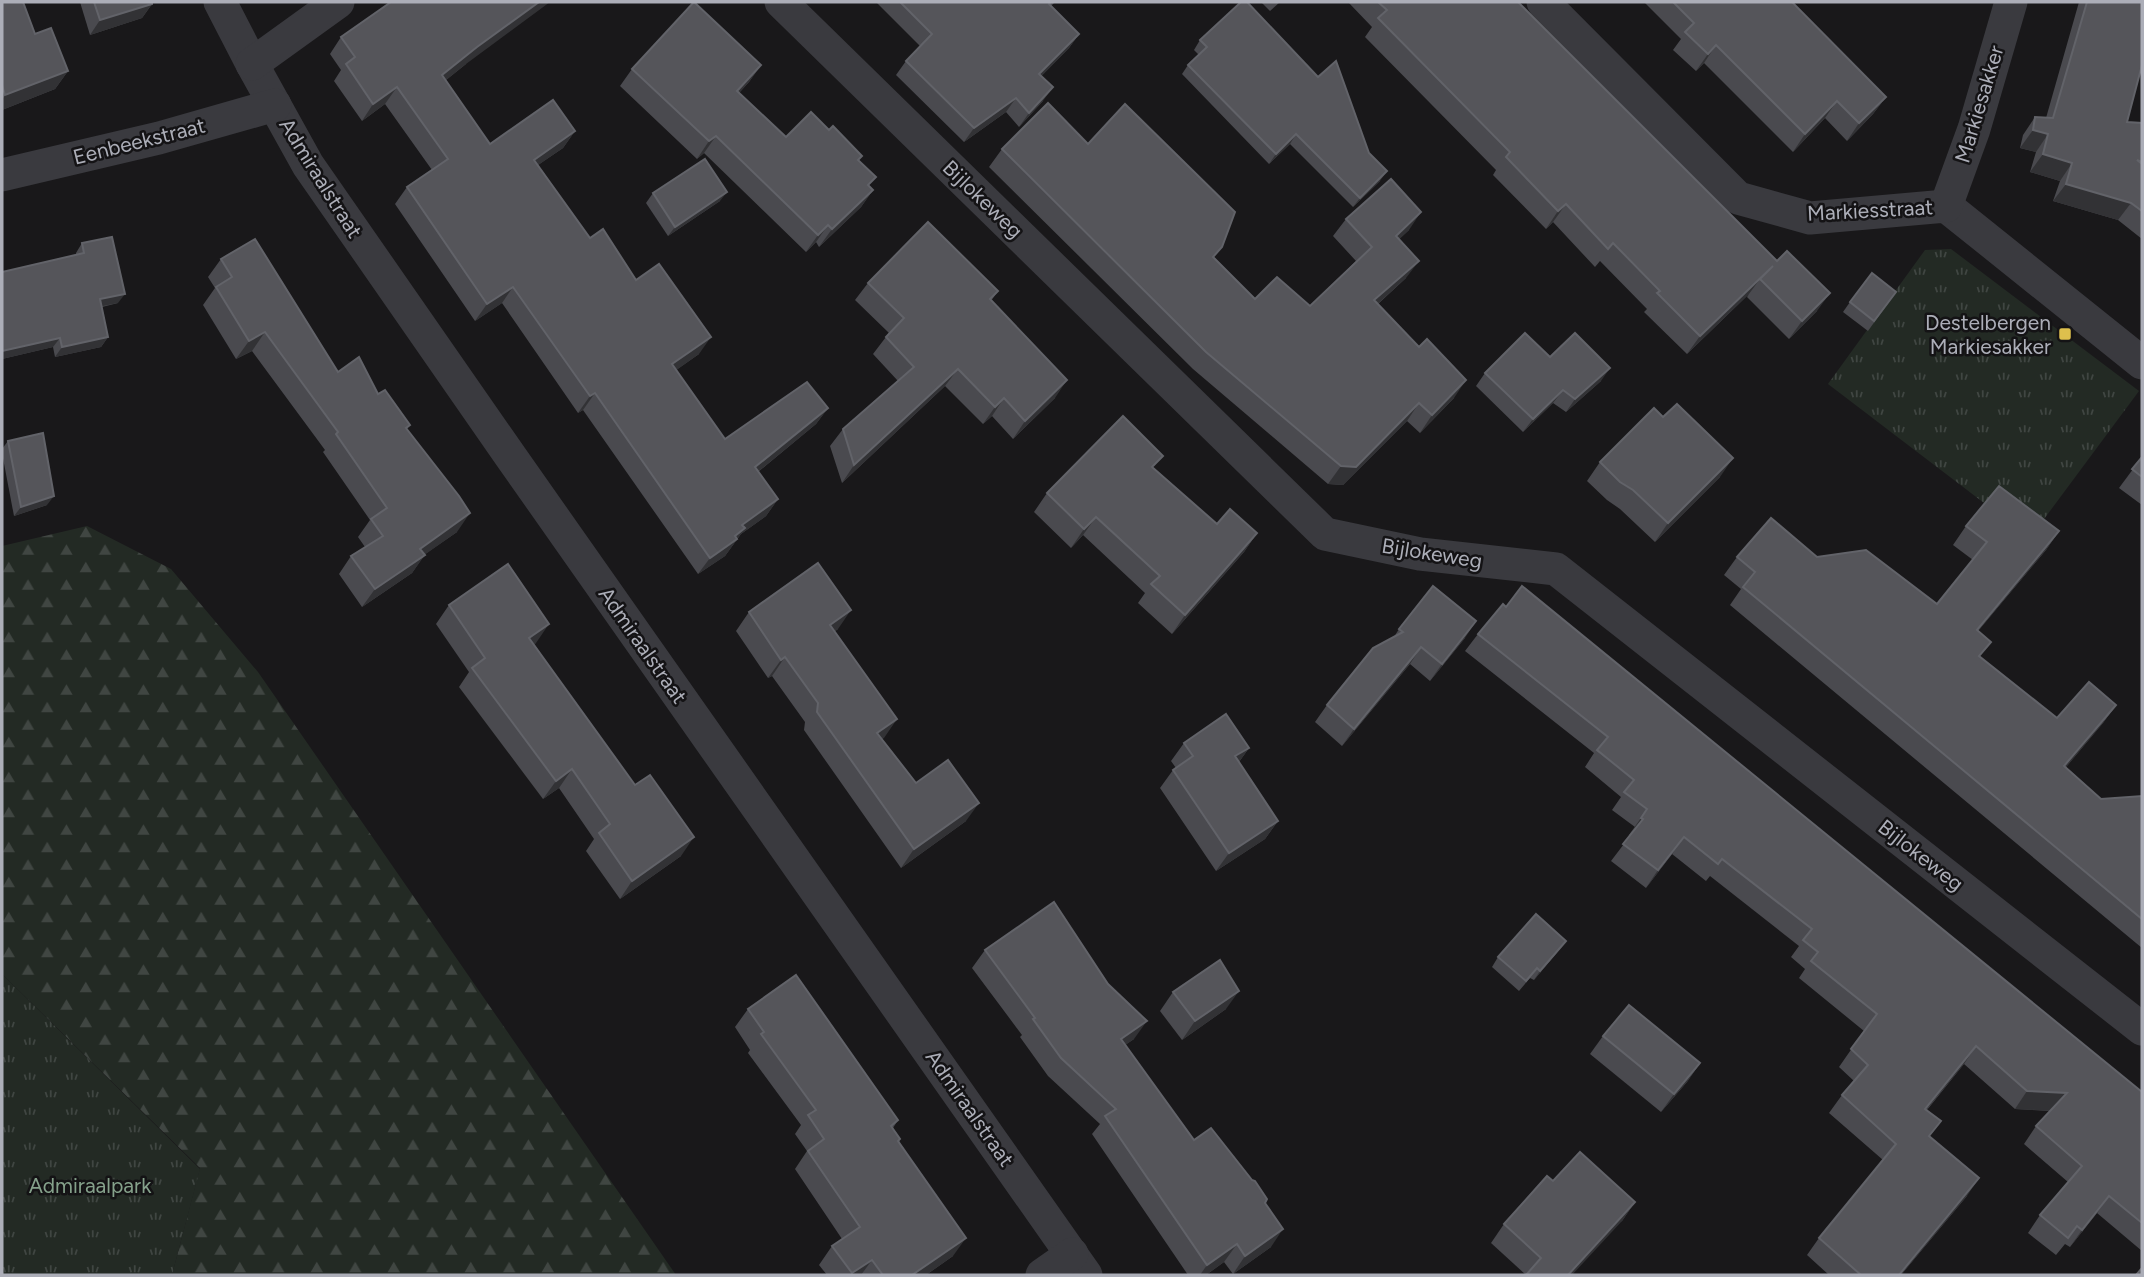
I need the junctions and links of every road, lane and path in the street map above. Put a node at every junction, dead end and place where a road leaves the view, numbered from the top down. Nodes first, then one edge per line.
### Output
1 (220, 2) edge
2 (338, 2) edge
3 (781, 2) edge
4 (1543, 2) edge
5 (2011, 2) edge
6 (252, 64) junction
7 (275, 105) junction
8 (2, 175) edge
9 (1946, 206) junction
10 (2142, 363) edge
11 (2142, 1029) edge
12 (1079, 1265) edge
13 (1042, 1275) edge

1 - 6 street, Admiraalstraat
2 - 6 street
3 - 11 street, Bijlokeweg
4 - 9 street, Markiesstraat
5 - 9 street, Markiesakker
6 - 7 street, Admiraalstraat
7 - 8 street, Eenbeekstraat
7 - 12 street, Admiraalstraat
9 - 10 street, Markiesstraat
12 - 13 street

